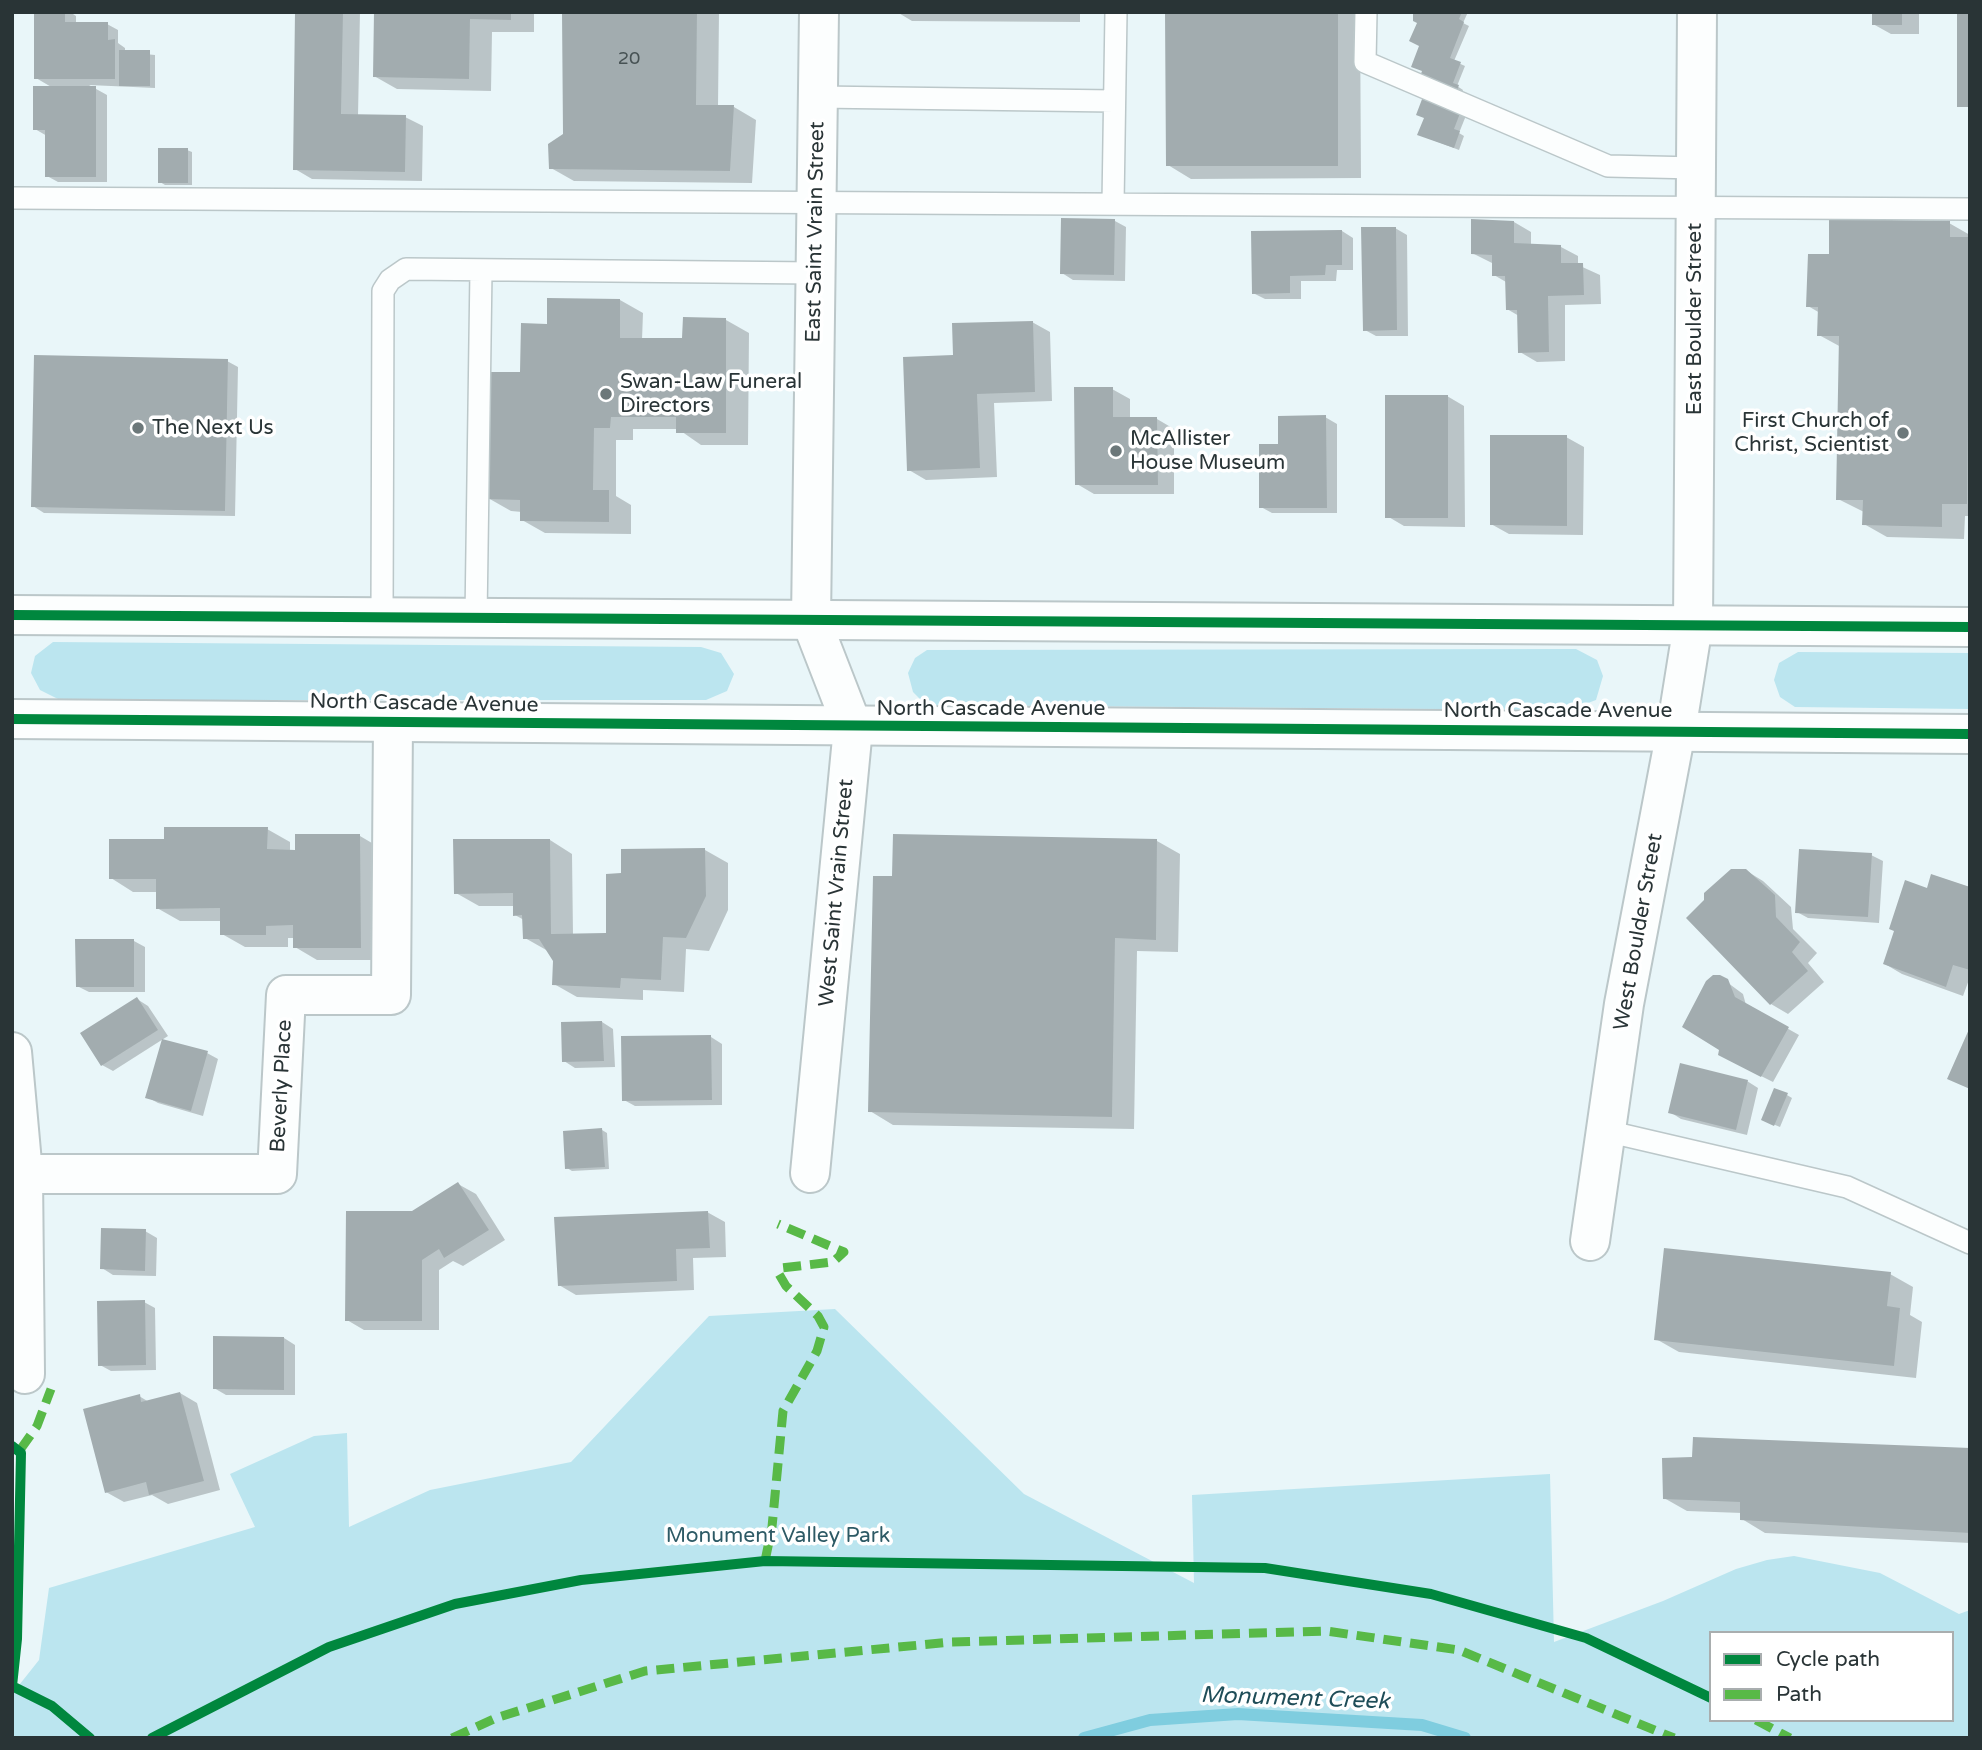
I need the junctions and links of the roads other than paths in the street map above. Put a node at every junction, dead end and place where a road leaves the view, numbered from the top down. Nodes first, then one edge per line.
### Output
1 (819, 12) edge
2 (1116, 12) edge
3 (1366, 12) edge
4 (1697, 12) edge
5 (818, 97) junction
6 (1114, 102) junction
7 (1696, 168) junction
8 (12, 198) edge
9 (817, 203) junction
10 (1113, 204) junction
11 (1695, 208) junction
12 (1970, 209) edge
13 (481, 270) junction
14 (815, 273) junction
15 (12, 615) edge
16 (382, 617) junction
17 (475, 618) junction
18 (811, 620) junction
19 (1693, 625) junction
20 (1970, 627) edge
21 (12, 719) edge
22 (393, 723) junction
23 (853, 728) junction
24 (1676, 731) junction
25 (1970, 734) edge
26 (12, 1052) edge
27 (15, 1120) edge
28 (1606, 1131) junction
29 (810, 1173) dead end
30 (23, 1174) junction
31 (1590, 1241) dead end
32 (1970, 1243) edge
33 (18, 1332) edge
34 (25, 1374) dead end

1 - 5 main road, East Saint Vrain Street
2 - 6 lane
3 - 7 lane
4 - 7 main road, East Boulder Street
5 - 6 lane
5 - 9 main road, East Saint Vrain Street
6 - 10 lane
7 - 11 main road, East Boulder Street
8 - 9 lane
9 - 10 lane
9 - 14 main road, East Saint Vrain Street
10 - 11 lane
11 - 12 lane
11 - 19 main road, East Boulder Street
13 - 14 lane
13 - 16 lane
13 - 17 lane
14 - 18 main road, East Saint Vrain Street
15 - 16 main road
16 - 17 main road
17 - 18 main road
18 - 19 main road
18 - 23 main road, West Saint Vrain Street
19 - 20 main road
19 - 24 main road, West Boulder Street
21 - 22 main road, North Cascade Avenue
22 - 23 main road, North Cascade Avenue
22 - 30 main road, Beverly Place
23 - 24 main road, North Cascade Avenue
23 - 29 main road, West Saint Vrain Street
24 - 25 main road, North Cascade Avenue
24 - 28 main road, West Boulder Street
26 - 27 main road
27 - 30 main road
28 - 31 main road, West Boulder Street
28 - 32 lane
30 - 33 main road
33 - 34 main road

